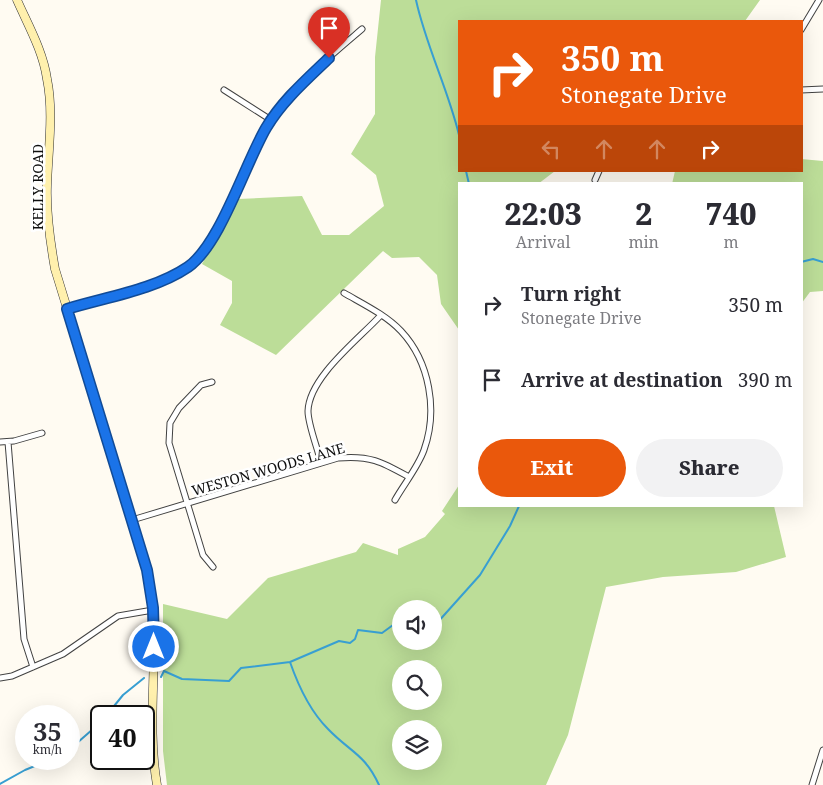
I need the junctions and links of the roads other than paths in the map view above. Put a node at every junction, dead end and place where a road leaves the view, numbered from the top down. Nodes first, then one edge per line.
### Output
1 (17, 0) edge
2 (819, 0) edge
3 (803, 27) edge
4 (362, 29) dead end
5 (823, 89) edge
6 (224, 90) dead end
7 (803, 90) edge
8 (271, 120) junction
9 (598, 172) edge
10 (595, 180) dead end
11 (344, 293) dead end
12 (67, 309) junction
13 (381, 315) junction
14 (212, 382) dead end
15 (42, 434) dead end
16 (0, 442) edge
17 (8, 442) junction
18 (321, 463) junction
19 (408, 477) junction
20 (395, 500) dead end
21 (187, 504) junction
22 (132, 520) junction
23 (213, 567) dead end
24 (153, 610) junction
25 (33, 667) junction
26 (0, 678) edge
27 (823, 750) edge
28 (157, 785) edge
29 (812, 785) edge

1 - 12 street, KELLY ROAD
2 - 3 street
4 - 8 street
5 - 7 street
6 - 8 street
8 - 12 street
9 - 10 street
11 - 13 street
12 - 22 street, KELLY ROAD
13 - 18 street
13 - 19 street
14 - 21 street
15 - 17 street
16 - 17 street
17 - 25 street
18 - 19 street, WESTON WOODS LANE
18 - 21 street, WESTON WOODS LANE
19 - 20 street
21 - 22 street, WESTON WOODS LANE
21 - 23 street
22 - 24 street, KELLY ROAD
24 - 25 street
24 - 28 street, KELLY ROAD
25 - 26 street
27 - 29 street

